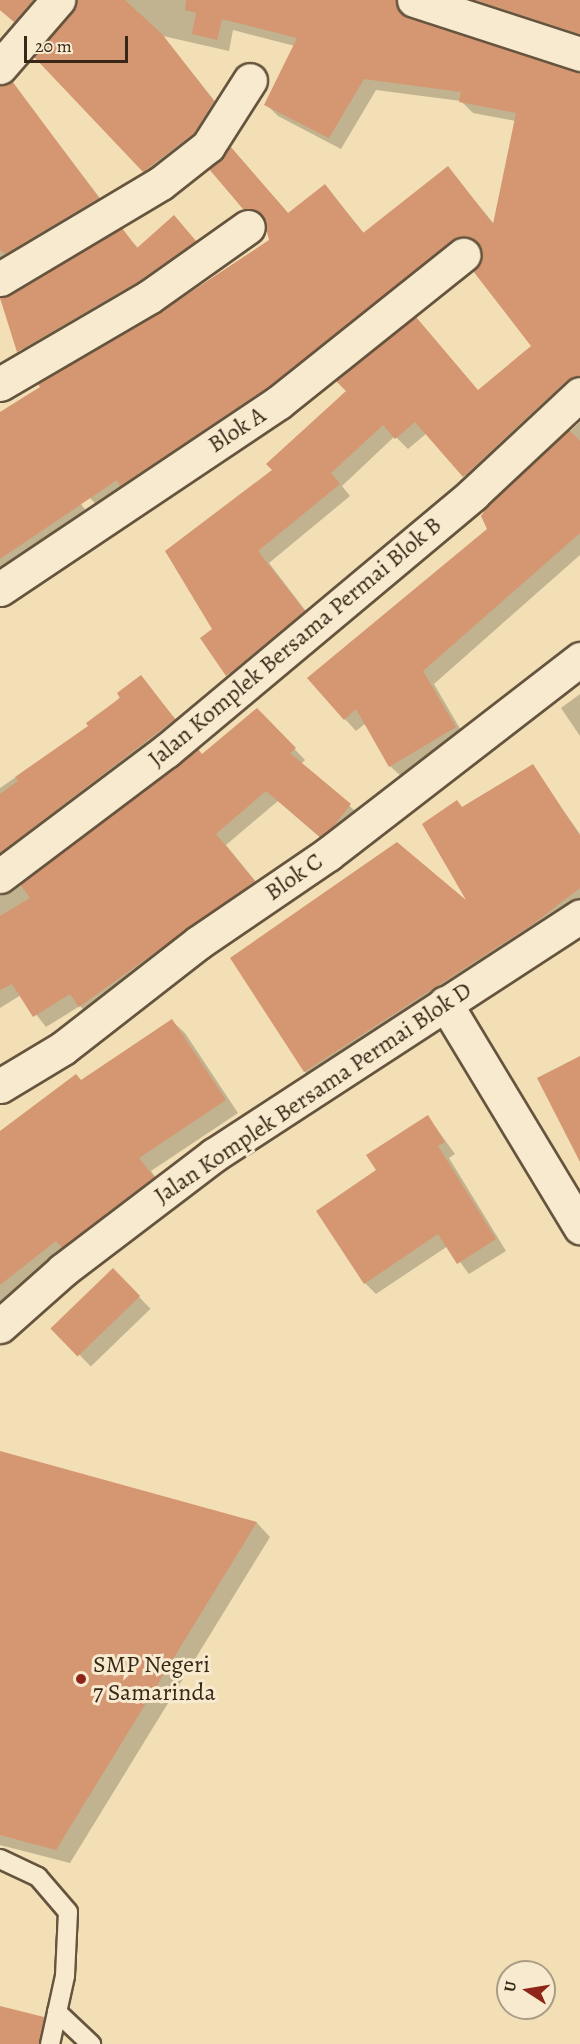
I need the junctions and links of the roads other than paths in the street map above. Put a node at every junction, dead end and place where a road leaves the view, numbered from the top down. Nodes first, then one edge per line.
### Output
1 (58, 0) edge
2 (414, 0) edge
3 (580, 54) edge
4 (0, 67) edge
5 (250, 80) dead end
6 (248, 226) dead end
7 (463, 255) dead end
8 (0, 279) edge
9 (0, 384) edge
10 (580, 394) edge
11 (0, 589) edge
12 (580, 659) edge
13 (0, 876) edge
14 (580, 916) edge
15 (445, 1004) junction
16 (0, 1086) edge
17 (580, 1227) edge
18 (0, 1326) edge
19 (0, 1859) edge
20 (57, 2012) junction
21 (50, 2044) edge
22 (91, 2044) edge

1 - 4 street
2 - 3 street
5 - 8 street
6 - 9 street
7 - 11 street, Blok A
10 - 13 street, Jalan Komplek Bersama Permai Blok B
12 - 16 street, Blok C
14 - 15 street, Jalan Komplek Bersama Permai Blok D
15 - 17 street
15 - 18 street, Jalan Komplek Bersama Permai Blok D
19 - 20 lane
20 - 21 lane
20 - 22 lane

